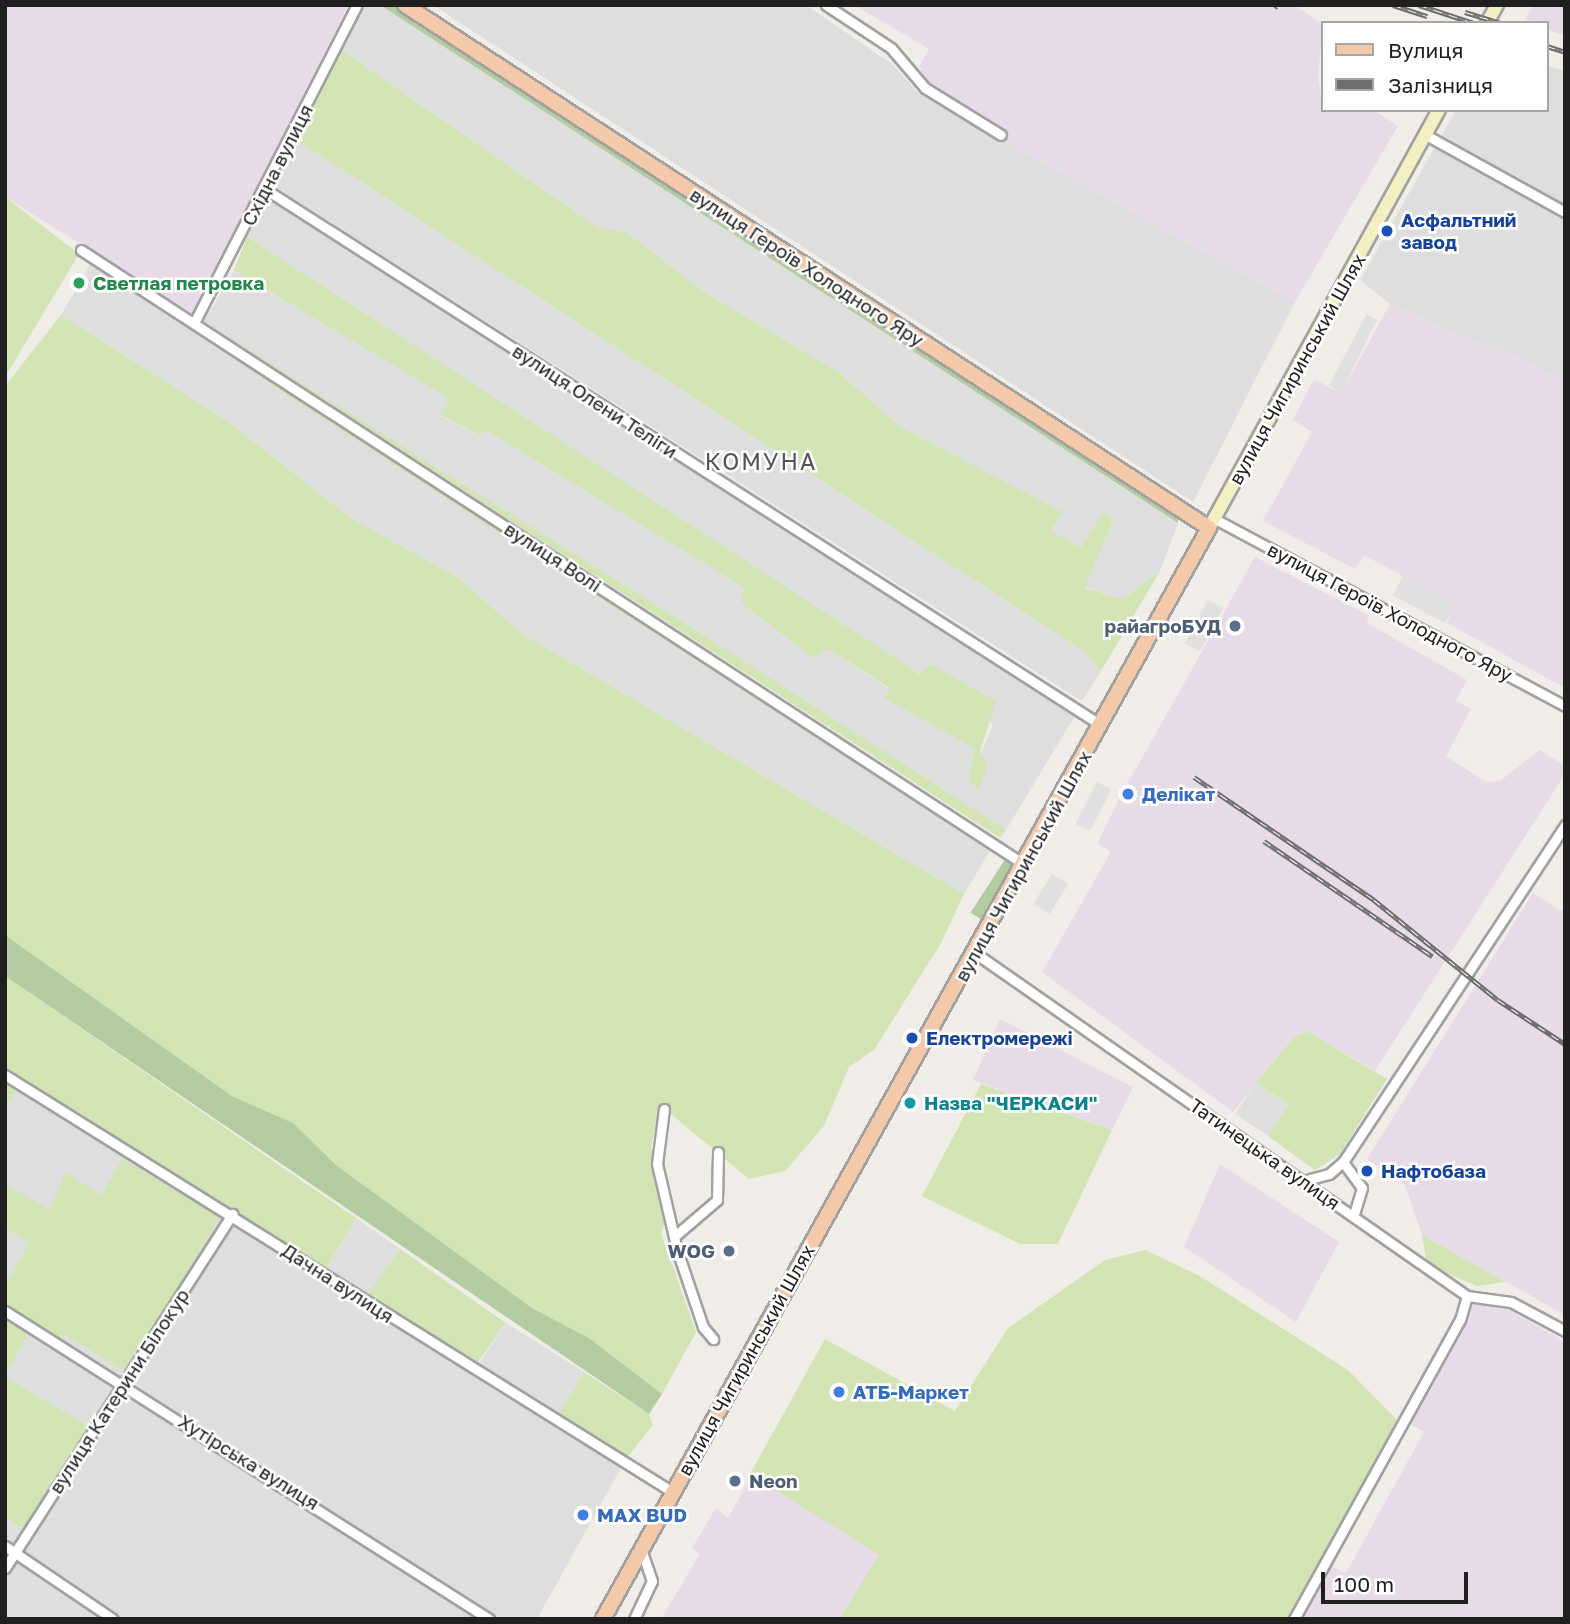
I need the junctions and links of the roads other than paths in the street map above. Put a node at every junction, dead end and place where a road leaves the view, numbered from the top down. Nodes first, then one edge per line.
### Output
1 (357, 5) edge
2 (405, 5) edge
3 (826, 5) edge
4 (1497, 5) edge
5 (1488, 21) edge
6 (1438, 112) edge
7 (1001, 135) dead end
8 (1426, 135) junction
9 (265, 189) junction
10 (1565, 212) edge
11 (81, 250) dead end
12 (194, 323) junction
13 (1212, 523) junction
14 (1565, 706) edge
15 (1101, 725) junction
16 (1565, 825) edge
17 (1025, 865) junction
18 (975, 953) junction
19 (5, 1075) edge
20 (664, 1109) dead end
21 (718, 1152) dead end
22 (1343, 1161) junction
23 (1306, 1180) junction
24 (232, 1214) junction
25 (1354, 1215) junction
26 (676, 1235) junction
27 (1467, 1296) junction
28 (5, 1311) edge
29 (1565, 1331) edge
30 (713, 1339) dead end
31 (124, 1384) junction
32 (671, 1491) junction
33 (5, 1546) edge
34 (15, 1552) junction
35 (642, 1552) junction
36 (5, 1568) edge
37 (113, 1619) edge
38 (489, 1619) edge
39 (603, 1619) edge
40 (634, 1619) edge
41 (1294, 1619) edge

1 - 9 street, Східна вулиця
2 - 13 main road, вулиця Героїв Холодного Яру
3 - 7 street
4 - 5 main road
6 - 8 main road, вулиця Чигиринський Шлях
8 - 10 street
8 - 13 main road, вулиця Чигиринський Шлях
9 - 12 street, Східна вулиця
9 - 15 street, вулиця Олени Теліги
11 - 12 street, вулиця Волі
12 - 17 street, вулиця Волі
13 - 14 street, вулиця Героїв Холодного Яру
13 - 15 main road, вулиця Чигиринський Шлях
15 - 17 main road, вулиця Чигиринський Шлях
16 - 22 street
17 - 18 main road, вулиця Чигиринський Шлях
18 - 23 street, Татинецька вулиця
18 - 32 main road, вулиця Чигиринський Шлях
19 - 24 street, Дачна вулиця
20 - 26 street
21 - 26 street
22 - 23 street
22 - 25 street
23 - 25 street, Татинецька вулиця
24 - 31 street, вулиця Катерини Білокур
24 - 32 street, Дачна вулиця
25 - 27 street, Татинецька вулиця
26 - 30 street
27 - 29 street, Татинецька вулиця
27 - 41 street
28 - 31 street, Хутірська вулиця
31 - 34 street, вулиця Катерини Білокур
31 - 38 street, Хутірська вулиця
32 - 35 main road, вулиця Чигиринський Шлях
33 - 34 street
34 - 36 street, вулиця Катерини Білокур
34 - 37 street
35 - 39 main road, вулиця Чигиринський Шлях
35 - 40 street

